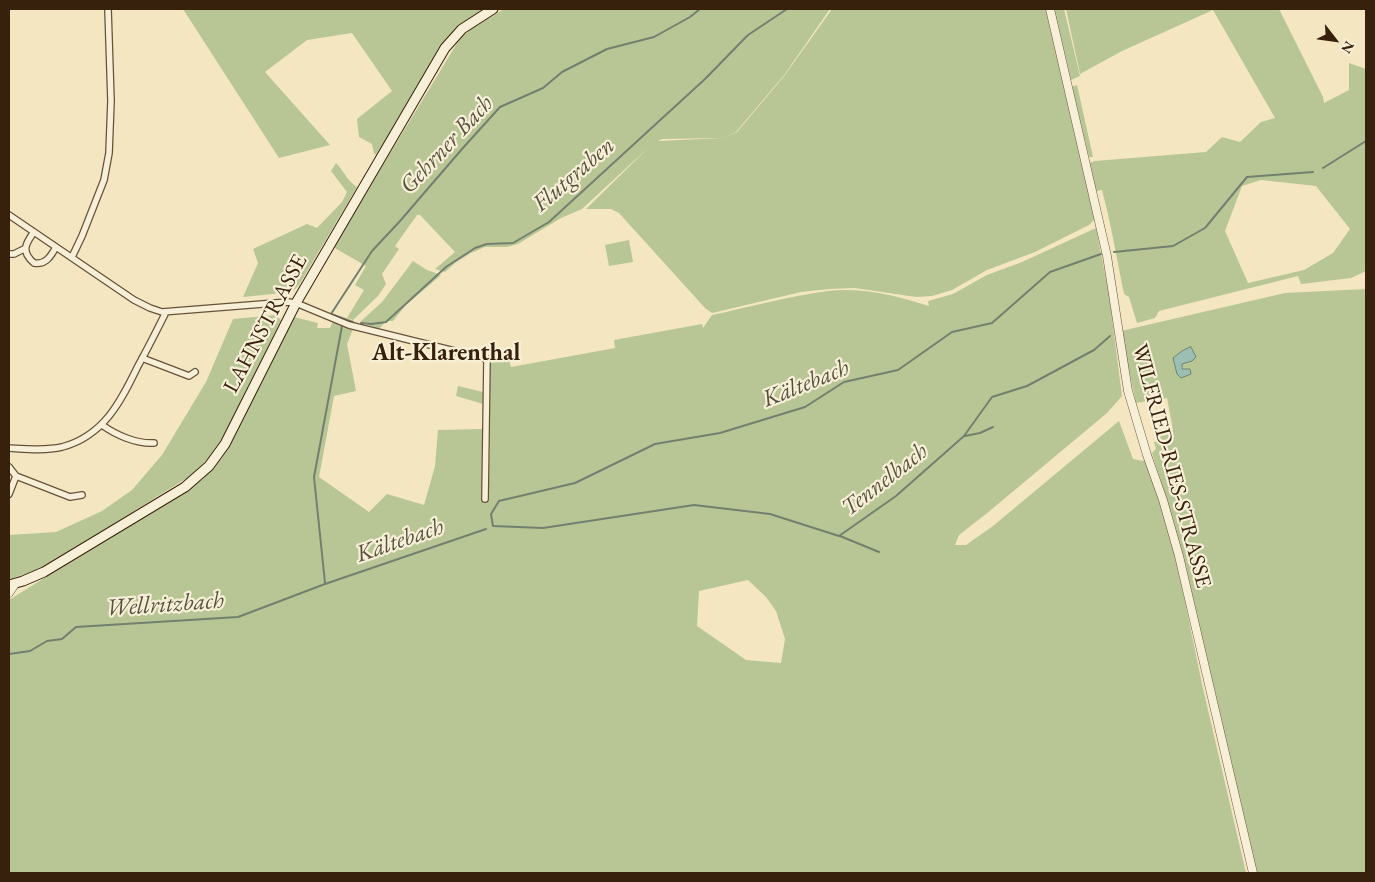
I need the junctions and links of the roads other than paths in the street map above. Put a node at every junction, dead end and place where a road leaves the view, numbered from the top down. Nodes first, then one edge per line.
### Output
1 (108, 9) edge
2 (493, 9) edge
3 (1050, 9) edge
4 (9, 215) edge
5 (34, 232) junction
6 (56, 247) junction
7 (24, 249) junction
8 (9, 254) edge
9 (72, 257) junction
10 (296, 303) junction
11 (166, 312) junction
12 (142, 358) junction
13 (195, 372) dead end
14 (102, 425) junction
15 (154, 443) dead end
16 (9, 448) edge
17 (9, 468) edge
18 (16, 476) junction
19 (9, 494) edge
20 (82, 495) dead end
21 (485, 499) dead end
22 (12, 584) edge
23 (9, 593) edge
24 (1253, 873) edge

1 - 9 street
2 - 10 main road, LAHNSTRASSE
3 - 24 street, WILFRIED-RIES-STRASSE
4 - 5 street
5 - 6 street
5 - 7 street
6 - 7 street
6 - 9 street
7 - 8 street
9 - 11 street
10 - 11 street
10 - 21 street
10 - 22 main road, LAHNSTRASSE
11 - 12 street
12 - 13 street
12 - 14 street
14 - 15 street
14 - 16 street
17 - 18 street
18 - 19 street
18 - 20 street
22 - 23 street, LAHNSTRASSE

